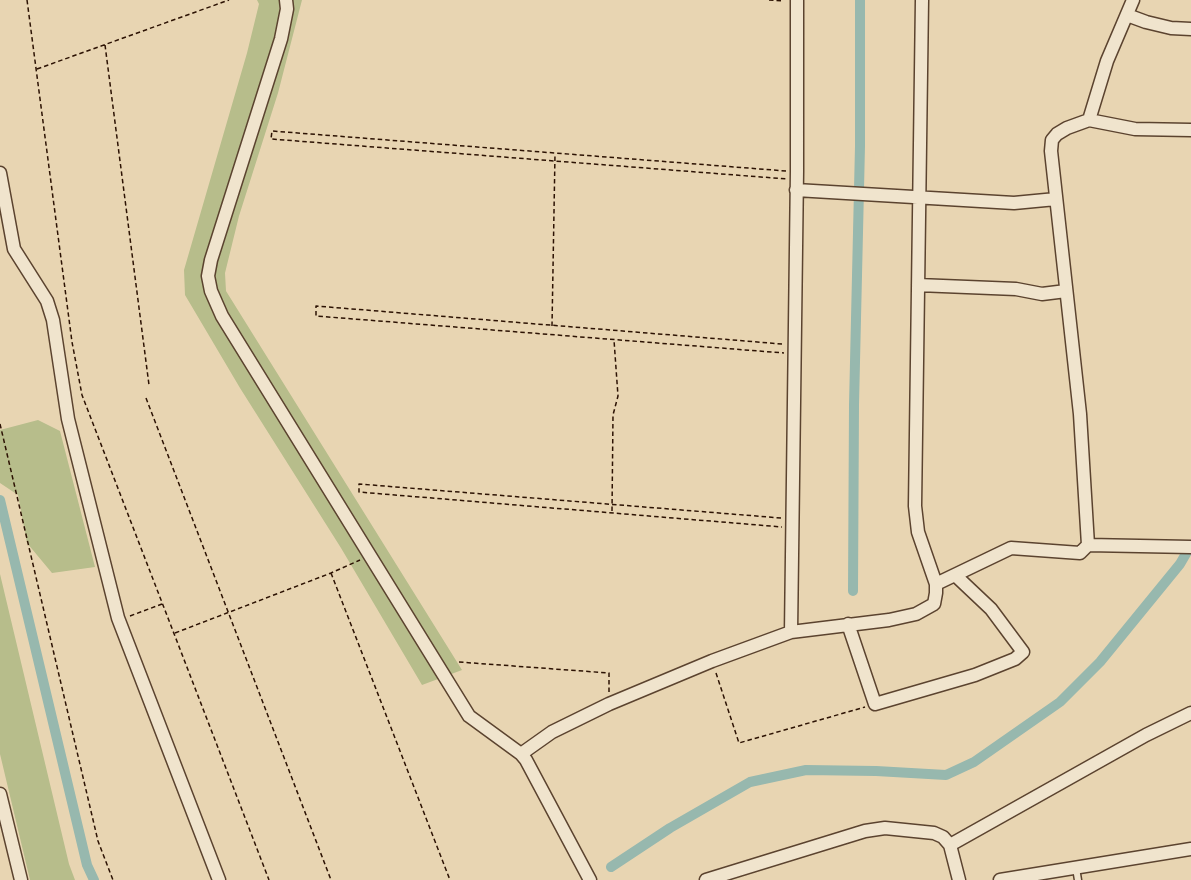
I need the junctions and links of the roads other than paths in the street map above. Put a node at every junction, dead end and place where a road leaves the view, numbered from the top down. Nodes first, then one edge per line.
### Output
1 (286, 0) edge
2 (922, 0) edge
3 (1133, 0) edge
4 (797, 1) edge
5 (1127, 15) junction
6 (1191, 29) edge
7 (1089, 120) junction
8 (1191, 130) edge
9 (0, 173) edge
10 (797, 180) junction
11 (918, 198) junction
12 (1056, 199) junction
13 (918, 285) junction
14 (1066, 291) junction
15 (1088, 545) junction
16 (1186, 547) edge
17 (954, 575) junction
18 (936, 584) junction
19 (848, 624) junction
20 (791, 632) junction
21 (1191, 713) edge
22 (521, 754) junction
23 (0, 794) edge
24 (950, 845) junction
25 (1191, 849) edge
26 (1077, 874) edge
27 (1015, 879) edge
28 (21, 880) edge
29 (219, 880) edge
30 (590, 880) edge
31 (706, 880) edge
32 (959, 880) edge
33 (1000, 880) edge

1 - 22 street
2 - 11 street
3 - 5 street
4 - 10 street
5 - 6 street
5 - 7 street
7 - 8 street
7 - 12 street
9 - 29 street
10 - 11 street
10 - 20 street
11 - 12 street
11 - 13 street
12 - 14 street
13 - 14 street
13 - 18 street
14 - 15 street
15 - 16 street
15 - 17 street
17 - 18 street
17 - 19 street
18 - 19 street
19 - 20 street
20 - 22 street
21 - 24 street
22 - 30 street
23 - 28 street
24 - 31 street
24 - 32 street
25 - 26 street
26 - 27 street
27 - 33 street

